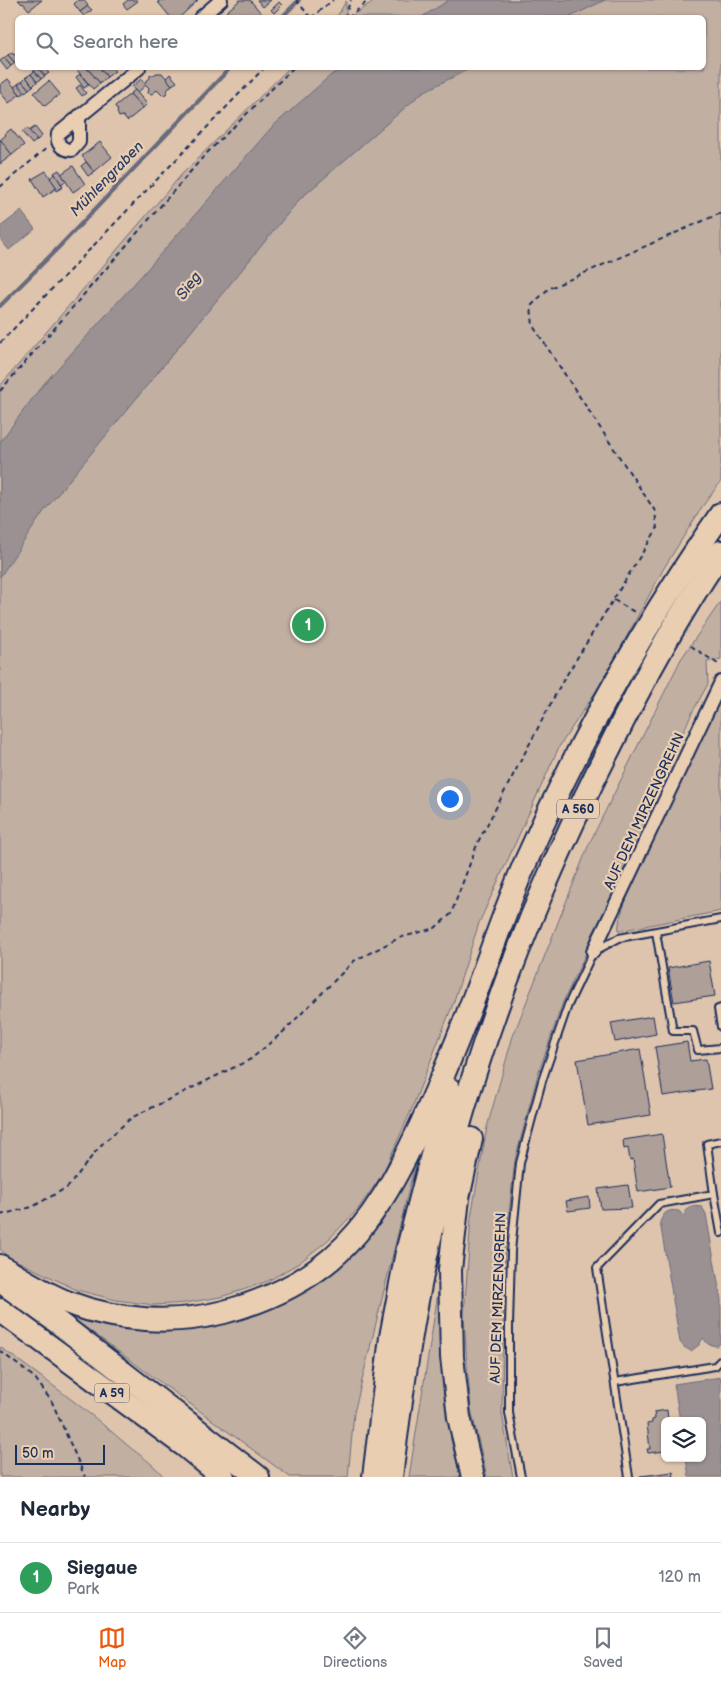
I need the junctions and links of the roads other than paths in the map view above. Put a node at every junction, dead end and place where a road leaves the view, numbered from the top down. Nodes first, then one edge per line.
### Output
1 (221, 0) edge
2 (204, 15) edge
3 (136, 70) edge
4 (79, 116) junction
5 (721, 514) edge
6 (721, 552) edge
7 (721, 682) edge
8 (532, 916) junction
9 (721, 919) edge
10 (656, 932) junction
11 (593, 952) junction
12 (470, 1008) junction
13 (721, 1008) edge
14 (721, 1027) edge
15 (721, 1048) edge
16 (721, 1141) edge
17 (714, 1194) junction
18 (721, 1233) edge
19 (0, 1266) edge
20 (0, 1281) edge
21 (0, 1310) edge
22 (721, 1360) edge
23 (718, 1367) edge
24 (614, 1382) junction
25 (223, 1477) edge
26 (258, 1477) edge
27 (374, 1477) edge
28 (392, 1477) edge
29 (473, 1477) edge
30 (521, 1477) edge
31 (629, 1477) edge

1 - 2 street
3 - 4 street
4 - 4 street
5 - 12 highway
6 - 8 highway, A 560
7 - 11 street, AUF DEM MIRZENGREHN
8 - 28 highway
8 - 29 highway
9 - 10 lane
10 - 11 lane
10 - 15 lane
11 - 30 lane, AUF DEM MIRZENGREHN
12 - 19 highway
12 - 27 highway
13 - 14 lane
16 - 17 lane
17 - 18 lane
17 - 24 lane
20 - 26 highway, A 59
21 - 25 highway, A 59
22 - 23 lane
23 - 24 lane
24 - 31 lane

